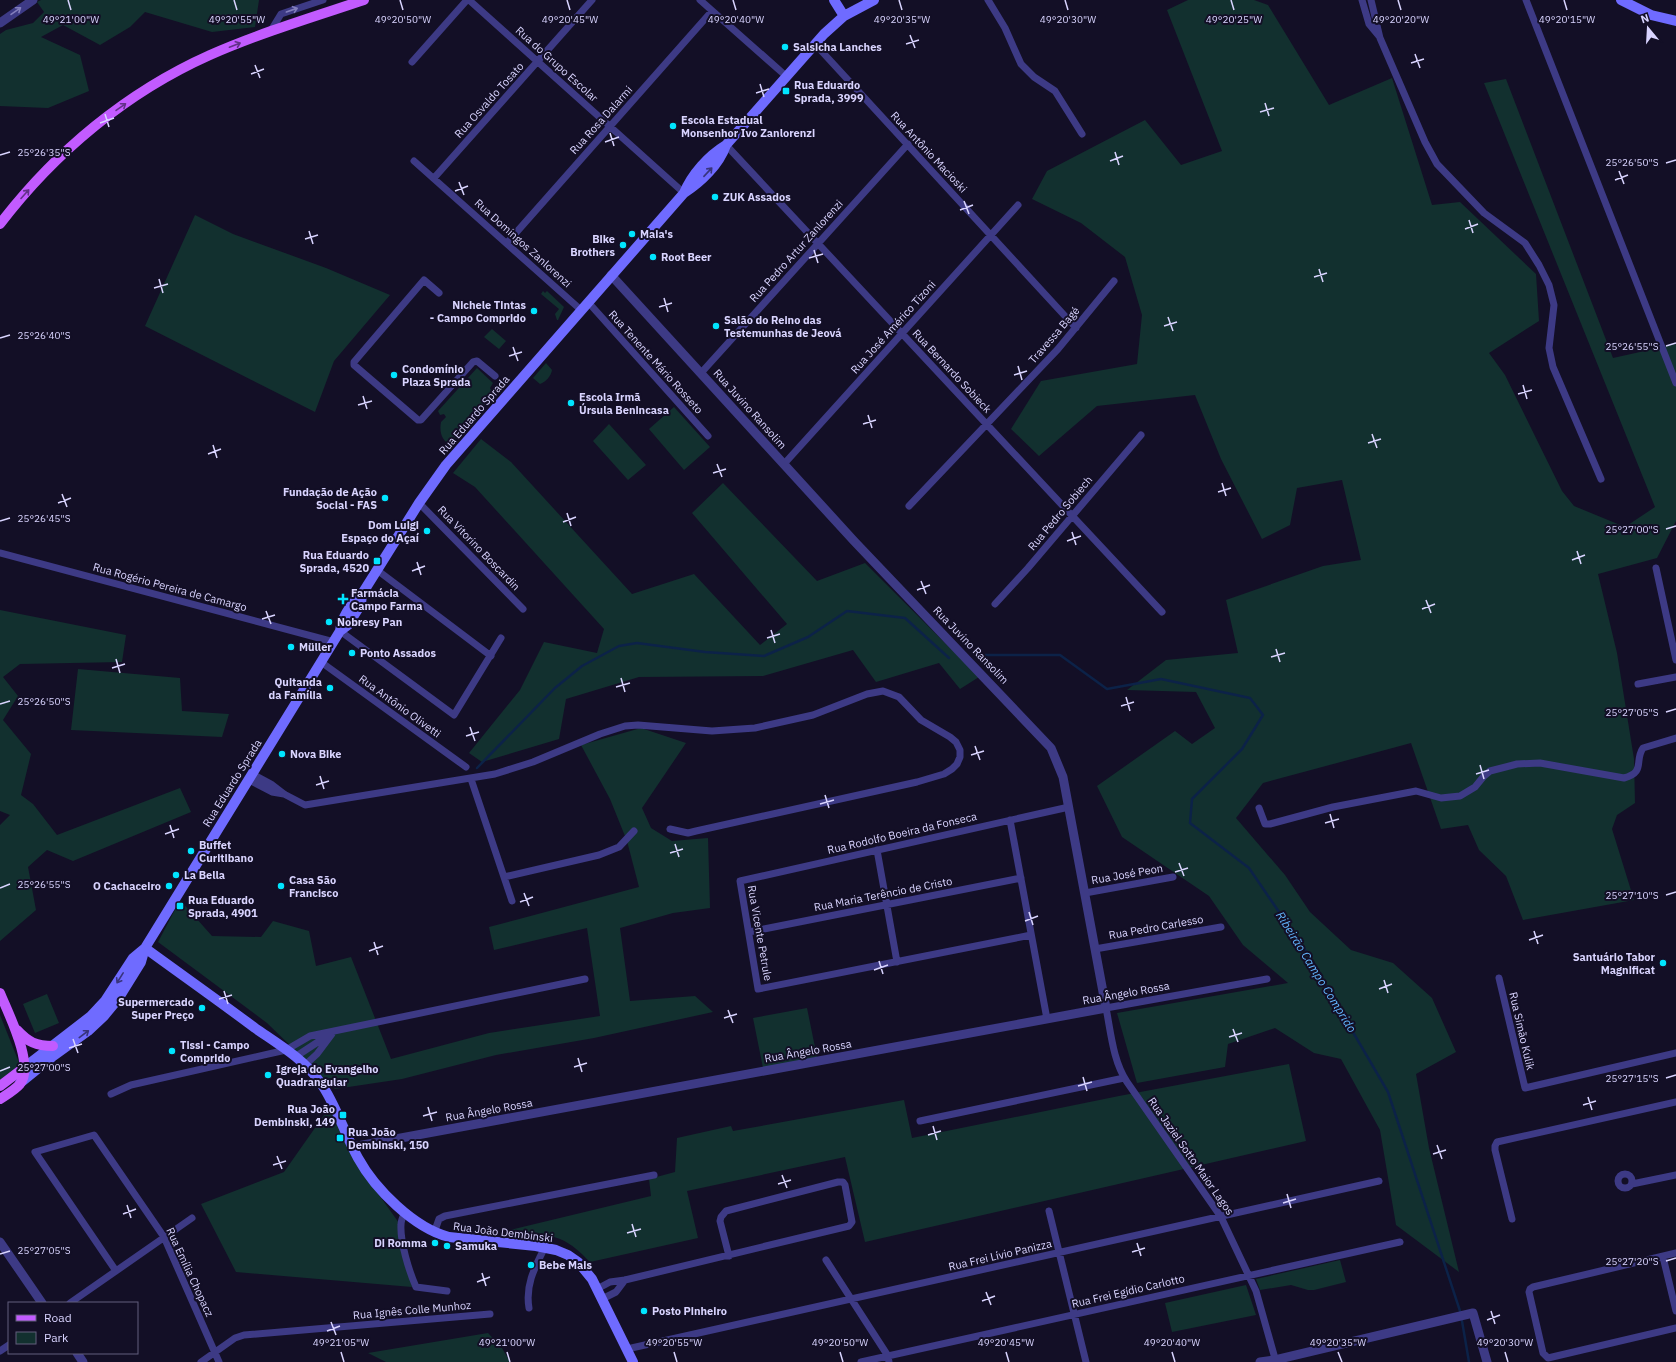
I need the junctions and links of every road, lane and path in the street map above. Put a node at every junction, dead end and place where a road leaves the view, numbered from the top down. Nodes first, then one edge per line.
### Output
1 (33, 0) edge
2 (323, 0) edge
3 (364, 0) edge
4 (468, 0) edge
5 (592, 0) edge
6 (700, 0) edge
7 (834, 0) edge
8 (874, 0) edge
9 (988, 0) edge
10 (1362, 0) edge
11 (1371, 0) edge
12 (1526, 0) edge
13 (1621, 0) edge
14 (712, 11) junction
15 (844, 16) junction
16 (1676, 21) edge
17 (0, 23) edge
18 (270, 32) junction
19 (1380, 38) junction
20 (815, 44) junction
21 (537, 61) junction
22 (412, 62) dead end
23 (786, 76) junction
24 (610, 126) junction
25 (1082, 134) dead end
26 (908, 144) junction
27 (726, 145) junction
28 (414, 160) dead end
29 (434, 178) junction
30 (684, 193) junction
31 (1018, 205) dead end
32 (0, 224) edge
33 (991, 235) junction
34 (507, 243) junction
35 (818, 244) junction
36 (612, 275) junction
37 (1114, 281) dead end
38 (439, 293) dead end
39 (584, 306) junction
40 (1076, 328) junction
41 (902, 334) junction
42 (701, 373) junction
43 (494, 376) dead end
44 (1676, 383) edge
45 (987, 424) junction
46 (1141, 435) dead end
47 (708, 436) dead end
48 (784, 464) junction
49 (1601, 479) dead end
50 (419, 502) junction
51 (909, 506) dead end
52 (1072, 516) junction
53 (0, 553) edge
54 (1656, 568) dead end
55 (377, 570) junction
56 (995, 604) dead end
57 (524, 609) dead end
58 (1162, 612) dead end
59 (340, 631) junction
60 (502, 638) dead end
61 (334, 642) junction
62 (491, 656) junction
63 (1676, 660) edge
64 (321, 662) junction
65 (1676, 677) edge
66 (1638, 684) dead end
67 (1676, 738) edge
68 (466, 767) dead end
69 (250, 777) junction
70 (470, 779) junction
71 (1068, 807) junction
72 (1259, 808) dead end
73 (1010, 820) junction
74 (670, 829) dead end
75 (634, 831) dead end
76 (876, 850) junction
77 (504, 877) junction
78 (1173, 877) dead end
79 (1020, 878) junction
80 (740, 881) joint
81 (1085, 893) junction
82 (512, 901) dead end
83 (886, 905) junction
84 (1221, 927) dead end
85 (749, 932) junction
86 (1031, 935) junction
87 (145, 948) junction
88 (1095, 949) junction
89 (897, 962) junction
90 (1499, 978) dead end
91 (585, 979) dead end
92 (1267, 979) dead end
93 (0, 993) edge
94 (1106, 1008) junction
95 (1047, 1019) junction
96 (14, 1027) junction
97 (334, 1032) junction
98 (53, 1046) junction
99 (286, 1050) junction
100 (1676, 1053) edge
101 (295, 1057) junction
102 (305, 1065) junction
103 (25, 1067) junction
104 (1124, 1078) junction
105 (20, 1083) junction
106 (0, 1086) edge
107 (111, 1094) dead end
108 (0, 1099) edge
109 (1676, 1102) edge
110 (920, 1122) dead end
111 (352, 1148) junction
112 (654, 1175) dead end
113 (1676, 1175) edge
114 (1378, 1181) dead end
115 (1632, 1184) dead end
116 (1049, 1211) dead end
117 (405, 1212) junction
118 (1221, 1216) junction
119 (192, 1218) dead end
120 (1512, 1218) dead end
121 (434, 1232) junction
122 (164, 1237) junction
123 (0, 1242) edge
124 (1400, 1242) dead end
125 (545, 1247) junction
126 (1059, 1253) junction
127 (1676, 1254) edge
128 (729, 1256) junction
129 (1663, 1257) junction
130 (826, 1260) dead end
131 (116, 1271) junction
132 (1249, 1276) junction
133 (625, 1280) junction
134 (597, 1289) junction
135 (447, 1291) dead end
136 (602, 1299) junction
137 (851, 1299) junction
138 (41, 1302) edge
139 (71, 1302) edge
140 (529, 1308) dead end
141 (1676, 1311) edge
142 (490, 1314) dead end
143 (1074, 1315) junction
144 (1676, 1328) edge
145 (8, 1346) edge
146 (627, 1349) junction
147 (0, 1352) edge
148 (215, 1352) junction
149 (888, 1359) edge
150 (1275, 1361) edge
151 (201, 1362) edge
152 (219, 1362) edge
153 (633, 1362) edge
154 (861, 1362) edge
155 (1086, 1362) edge
156 (1260, 1362) edge
157 (1487, 1362) edge

17 -> 1 street
18 -> 2 street
3 - 18 main road
4 - 21 street, Rua do Grupo Escolar
4 - 22 street
5 - 21 street, Rua Osvaldo Tosato
6 - 14 street
7 - 15 main road
8 - 15 main road, Rua Eduardo Sprada
9 - 25 street
10 - 19 street
11 - 19 street
12 - 44 street
13 - 16 main road
14 - 23 street
14 - 24 street, Rua Rosa Dalarmi
15 - 20 main road, Rua Eduardo Sprada
32 -> 18 main road
19 - 49 street
20 - 23 main road, Rua Eduardo Sprada
20 - 26 street, Rua Antônio Macioski
21 - 24 street, Rua do Grupo Escolar
21 - 29 street, Rua Osvaldo Tosato
23 - 27 main road, Rua Eduardo Sprada
24 - 30 street, Rua do Grupo Escolar
24 - 34 street, Rua Rosa Dalarmi
26 - 33 street, Rua Antônio Macioski
26 - 35 street, Rua Pedro Artur Zanlorenzi
27 - 30 main road, Rua Eduardo Sprada
27 - 35 street, Rua Bernardo Sobieck
28 - 29 street, Rua Domingos Zanlorenzi
29 - 34 street, Rua Domingos Zanlorenzi
30 - 36 main road, Rua Eduardo Sprada
31 - 33 street, Rua José Américo Tizoni
33 - 40 street, Rua Antônio Macioski
33 - 41 street, Rua José Américo Tizoni
34 - 39 street, Rua Domingos Zanlorenzi
35 - 41 street, Rua Bernardo Sobieck
35 - 42 street, Rua Pedro Artur Zanlorenzi
36 - 39 main road, Rua Eduardo Sprada
36 - 42 street, Rua Juvino Ransolim
37 - 40 street, Travessa Bagé
38 - 43 street
39 - 47 street, Rua Tenente Mário Rosseto
39 - 50 main road, Rua Eduardo Sprada
40 - 45 street, Travessa Bagé
41 - 45 street, Rua Bernardo Sobieck
41 - 48 street, Rua José Américo Tizoni
42 - 48 street, Rua Juvino Ransolim
45 - 51 street, Travessa Bagé
45 - 52 street, Rua Bernardo Sobieck
46 - 52 street, Rua Pedro Sobiech
48 - 71 street, Rua Juvino Ransolim
50 - 55 main road, Rua Eduardo Sprada
50 - 57 street, Rua Vitorino Boscardin
52 - 56 street, Rua Pedro Sobiech
52 - 58 street, Rua Bernardo Sobieck
53 - 61 street, Rua Rogério Pereira de Camargo
54 - 63 street
55 - 59 main road, Rua Eduardo Sprada
55 - 62 street
59 - 61 main road, Rua Eduardo Sprada
59 - 62 street
60 - 62 street
61 - 64 main road, Rua Eduardo Sprada
64 - 68 street, Rua Antônio Olivetti
64 - 69 main road, Rua Eduardo Sprada
65 - 66 street
67 - 72 street
69 - 70 street
69 - 87 main road, Rua Eduardo Sprada
70 - 74 street
70 - 77 street
71 - 73 street, Rua Rodolfo Boeira da Fonseca
71 - 81 street, Rua Juvino Ransolim
73 - 76 street, Rua Rodolfo Boeira da Fonseca
73 - 79 street
75 - 77 street
76 - 80 street, Rua Rodolfo Boeira da Fonseca
76 - 83 street
77 - 82 street
78 - 81 street, Rua José Peon
79 - 83 street, Rua Maria Terêncio de Cristo
79 - 86 street
80 - 85 street, Rua Vicente Petrule
81 - 88 street, Rua Juvino Ransolim
83 - 85 street, Rua Maria Terêncio de Cristo
83 - 89 street
84 - 88 street, Rua Pedro Carlesso
85 - 89 street, Rua Vicente Petrule
86 - 89 street
86 - 95 street
87 -> 98 main road, Rua Eduardo Sprada
87 - 99 main road, Rua João Dembinski
105 -> 87 main road, Rua Eduardo Sprada
88 - 94 street, Rua Juvino Ransolim
90 - 100 street, Rua Simão Kulik
91 - 97 street
92 - 94 street, Rua Ângelo Rossa
93 - 96 main road
94 - 95 street, Rua Ângelo Rossa
94 - 104 street, Rua Jaziel Sotto Maior Lagos
95 - 111 street, Rua Ângelo Rossa
96 - 98 main road
96 - 103 main road
97 - 99 street
97 - 101 street
97 - 102 street
98 - 103 main road, Rua Eduardo Sprada
99 - 101 main road, Rua João Dembinski
99 - 107 street
101 - 102 main road, Rua João Dembinski
102 - 111 main road, Rua João Dembinski
103 - 105 main road
103 - 106 main road, Rua Eduardo Sprada
104 - 110 street
104 - 118 street, Rua Jaziel Sotto Maior Lagos
105 - 108 main road, Rua Eduardo Sprada
109 - 120 street
111 - 117 main road, Rua João Dembinski
112 - 121 street
113 - 115 street
114 - 118 street, Rua Frei Lívio Panizza
116 - 126 street
117 - 121 main road, Rua João Dembinski
117 - 135 street
118 - 126 street, Rua Frei Lívio Panizza
118 - 132 street, Rua Jaziel Sotto Maior Lagos
119 - 122 street
121 - 125 main road, Rua João Dembinski
122 - 131 street
122 - 131 street, Rua Emília Chopacz
122 - 148 street, Rua Emília Chopacz
123 - 138 street
124 - 132 street, Rua Frei Egídio Carlotto
125 - 134 main road, Rua João Dembinski
125 - 140 street
126 - 137 street, Rua Frei Lívio Panizza
126 - 143 street
127 - 129 street
128 - 128 street
128 - 133 street
129 - 141 street
129 - 144 street
130 - 137 street
131 - 139 street
132 - 143 street, Rua Frei Egídio Carlotto
132 - 150 street, Rua Jaziel Sotto Maior Lagos
133 - 134 street
133 - 136 street
134 - 136 main road, Rua João Dembinski
136 - 146 main road, Rua João Dembinski
137 - 146 street, Rua Frei Lívio Panizza
137 - 149 street
142 - 148 street, Rua Ignês Colle Munhoz
143 - 149 street, Rua Frei Egídio Carlotto
143 - 155 street
145 - 147 street
146 - 153 main road, Rua João Dembinski
148 - 151 street, Rua Ignês Colle Munhoz
148 - 152 street, Rua Emília Chopacz
149 - 154 street, Rua Frei Egídio Carlotto
150 - 156 street
150 - 157 street

